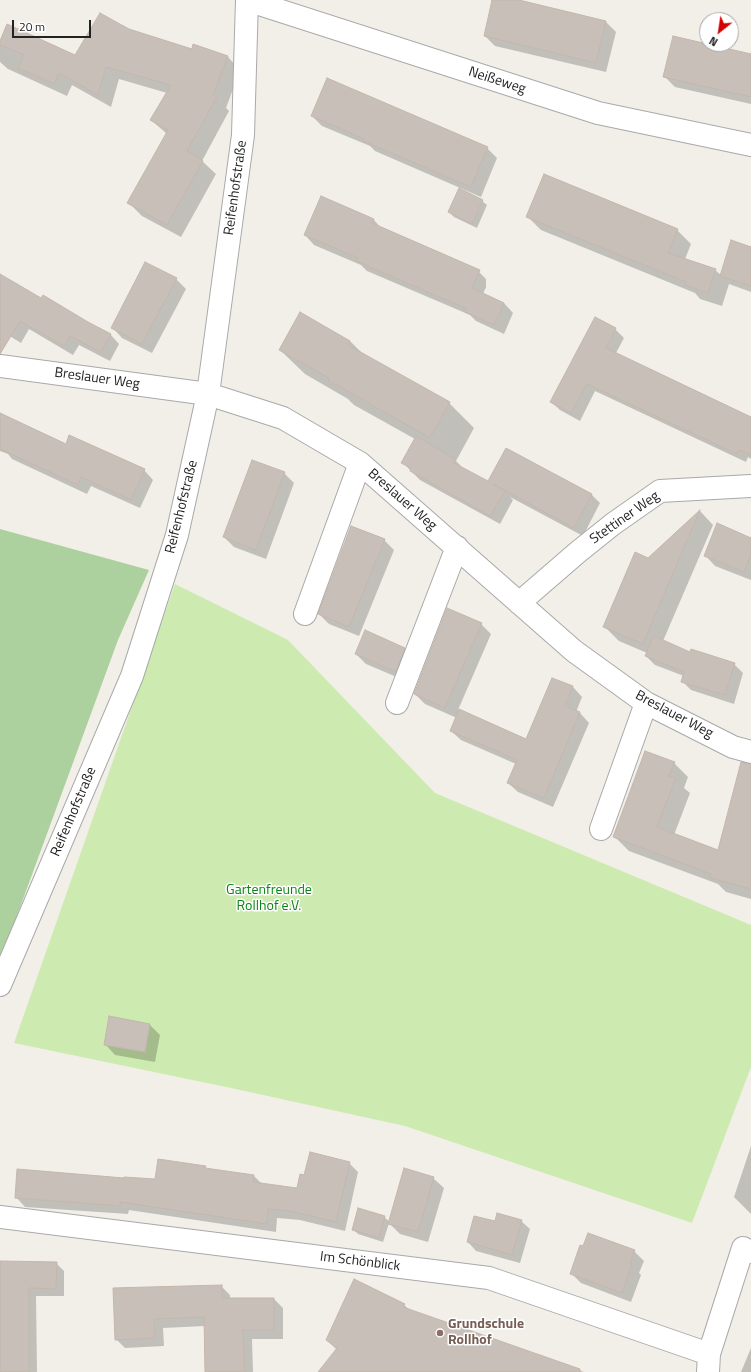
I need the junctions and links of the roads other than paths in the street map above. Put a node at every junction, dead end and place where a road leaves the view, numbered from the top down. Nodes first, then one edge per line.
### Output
1 (247, 0) edge
2 (751, 146) edge
3 (0, 366) edge
4 (208, 394) junction
5 (360, 463) junction
6 (751, 486) edge
7 (457, 547) junction
8 (519, 602) junction
9 (304, 614) dead end
10 (397, 703) dead end
11 (646, 703) junction
12 (751, 752) edge
13 (601, 829) dead end
14 (0, 985) edge
15 (0, 1217) edge
16 (751, 1252) edge
17 (708, 1363) edge

1 - 2 street, Neißeweg
1 - 4 street, Reifenhofstraße
3 - 4 street, Breslauer Weg
4 - 5 street, Breslauer Weg
4 - 14 street, Reifenhofstraße
5 - 7 street, Breslauer Weg
5 - 9 street
6 - 8 street, Stettiner Weg
7 - 8 street, Breslauer Weg
7 - 10 street
8 - 11 street, Breslauer Weg
11 - 12 street, Breslauer Weg
11 - 13 street
15 - 17 street, Im Schönblick
16 - 17 street

